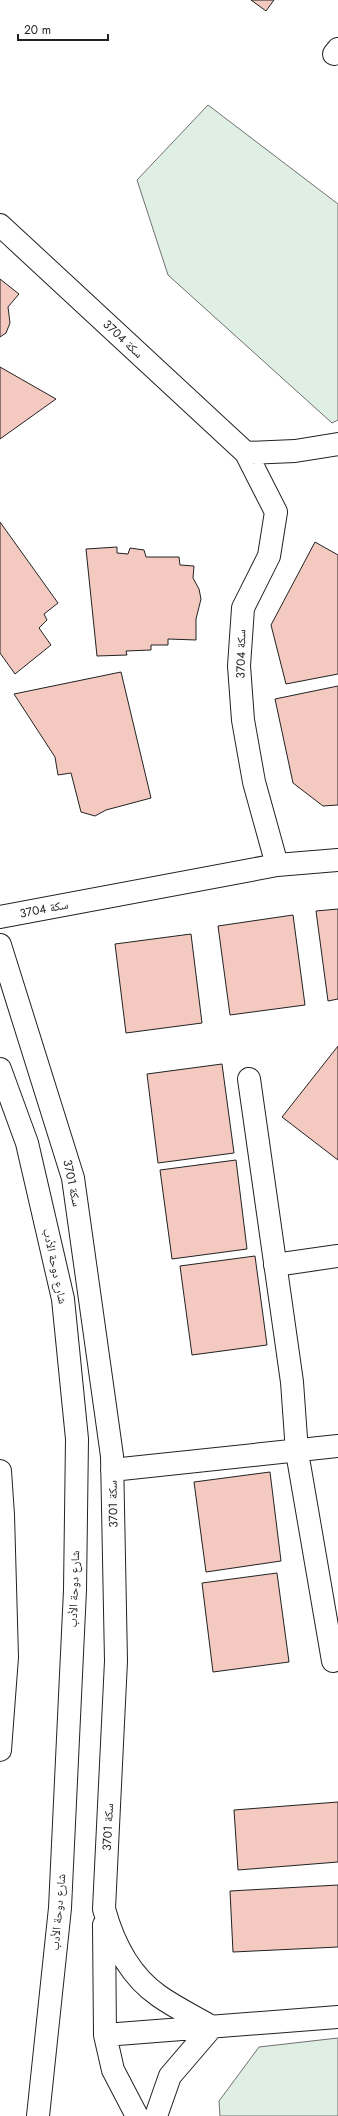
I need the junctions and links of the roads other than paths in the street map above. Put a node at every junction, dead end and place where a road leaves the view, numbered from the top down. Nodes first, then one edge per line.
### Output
1 (0, 224) edge
2 (338, 444) edge
3 (246, 453) junction
4 (338, 860) edge
5 (277, 866) junction
6 (0, 917) edge
7 (0, 945) edge
8 (0, 1069) edge
9 (248, 1079) dead end
10 (338, 1256) edge
11 (275, 1265) junction
12 (338, 1446) edge
13 (297, 1452) junction
14 (112, 1470) junction
15 (0, 1471) edge
16 (333, 1661) dead end
17 (0, 1750) edge
18 (104, 1909) junction
19 (338, 2017) edge
20 (212, 2027) junction
21 (105, 2035) junction
22 (38, 2116) edge
23 (137, 2116) edge
24 (156, 2116) edge

1 - 3 street, سكة 3704
2 - 3 street
3 - 5 street, سكة 3704
4 - 5 street, سكة 3704
5 - 6 street, سكة 3704
7 - 14 street, سكة 3701
8 - 22 street, شارع دوحة الأدب
9 - 11 street
10 - 11 street
11 - 13 street
12 - 13 street
13 - 14 street
13 - 16 street
14 - 18 street, سكة 3701
15 - 17 street
18 - 20 street, سكة 3701
18 - 21 street
19 - 20 street
20 - 21 street
20 - 24 street
21 - 23 street

